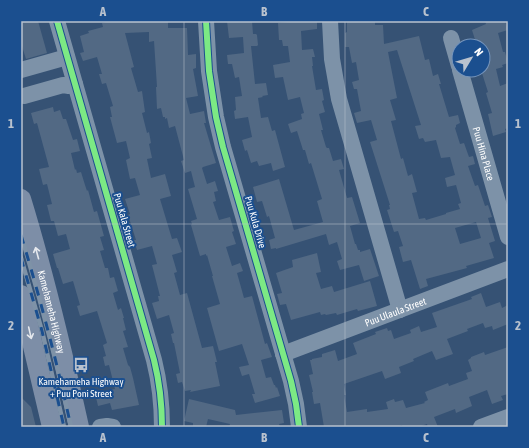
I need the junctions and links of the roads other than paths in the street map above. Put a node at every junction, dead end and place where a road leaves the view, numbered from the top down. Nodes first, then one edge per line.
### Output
1 (57, 21) edge
2 (206, 21) edge
3 (330, 21) edge
4 (67, 57) junction
5 (21, 70) edge
6 (462, 78) edge
7 (75, 84) junction
8 (24, 96) dead end
9 (21, 199) edge
10 (508, 238) edge
11 (508, 269) edge
12 (21, 295) edge
13 (400, 310) junction
14 (283, 354) junction
15 (508, 417) edge
16 (52, 427) edge
17 (79, 427) edge
18 (100, 427) edge
19 (113, 427) edge
20 (162, 427) edge
21 (299, 427) edge
22 (481, 427) edge

1 - 4 street, Puu Kala Street
2 - 14 street, Puu Kula Drive
3 - 13 street
4 - 5 street
4 - 7 street, Puu Kala Street
6 - 10 street, Puu Hina Place
7 - 8 street
7 - 20 street, Puu Kala Street
17 -> 9 main road, Kamehameha Highway
11 - 13 street, Puu Ulaula Street
12 -> 16 main road
13 - 14 street, Puu Ulaula Street
14 - 21 street, Puu Kula Drive
15 - 22 street
18 - 19 street

